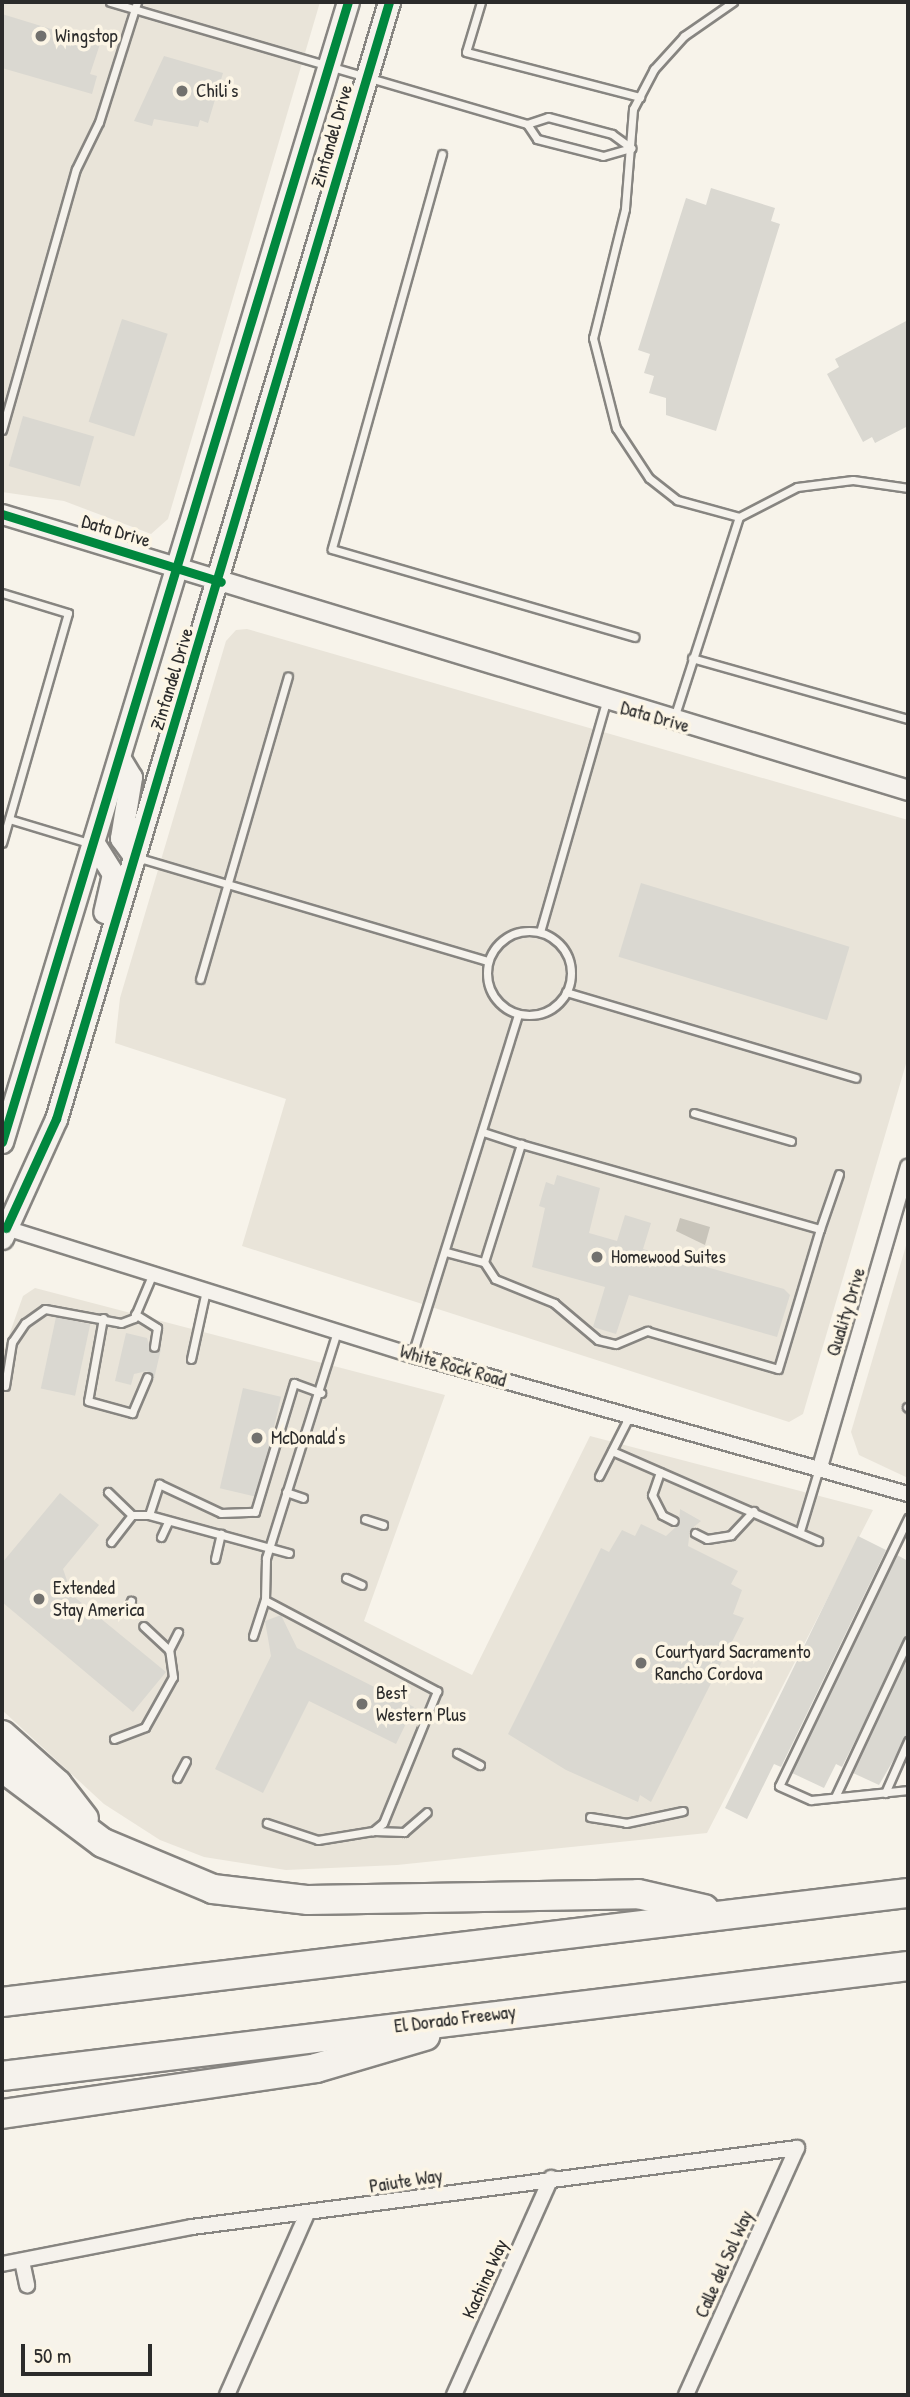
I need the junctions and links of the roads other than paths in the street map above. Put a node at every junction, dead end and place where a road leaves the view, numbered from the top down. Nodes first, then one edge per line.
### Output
1 (110, 2) edge
2 (348, 2) edge
3 (389, 2) edge
4 (481, 2) edge
5 (733, 2) edge
6 (136, 6) edge
7 (330, 66) junction
8 (368, 77) junction
9 (640, 97) junction
10 (527, 124) junction
11 (631, 148) junction
12 (442, 154) dead end
13 (2, 430) edge
14 (908, 488) edge
15 (2, 514) edge
16 (739, 517) junction
17 (175, 568) junction
18 (221, 582) junction
19 (2, 593) edge
20 (634, 637) dead end
21 (692, 658) junction
22 (288, 677) dead end
23 (606, 702) junction
24 (908, 719) edge
25 (673, 722) junction
26 (120, 759) junction
27 (908, 790) edge
28 (9, 819) junction
29 (2, 843) edge
30 (95, 845) junction
31 (135, 857) junction
32 (227, 884) junction
33 (540, 932) junction
34 (488, 961) junction
35 (200, 979) dead end
36 (566, 992) junction
37 (518, 1014) junction
38 (74, 1058) junction
39 (856, 1078) dead end
40 (694, 1113) dead end
41 (483, 1132) junction
42 (791, 1141) dead end
43 (2, 1142) edge
44 (521, 1144) junction
45 (908, 1167) edge
46 (839, 1174) dead end
47 (820, 1229) junction
48 (3, 1231) edge
49 (446, 1252) junction
50 (484, 1262) junction
51 (153, 1273) junction
52 (206, 1289) junction
53 (135, 1314) junction
54 (103, 1318) junction
55 (337, 1330) junction
56 (154, 1347) dead end
57 (412, 1355) junction
58 (191, 1360) dead end
59 (5, 1373) edge
60 (147, 1377) dead end
61 (5, 1386) dead end
62 (321, 1393) junction
63 (631, 1415) junction
64 (612, 1451) junction
65 (820, 1467) junction
66 (660, 1472) junction
67 (599, 1476) dead end
68 (108, 1492) dead end
69 (286, 1492) junction
70 (908, 1494) edge
71 (303, 1498) dead end
72 (753, 1511) junction
73 (132, 1515) junction
74 (149, 1515) junction
75 (908, 1518) edge
76 (365, 1519) dead end
77 (674, 1521) dead end
78 (168, 1522) junction
79 (383, 1525) dead end
80 (800, 1531) junction
81 (695, 1533) dead end
82 (220, 1534) junction
83 (161, 1537) dead end
84 (818, 1541) dead end
85 (111, 1542) dead end
86 (271, 1544) junction
87 (289, 1553) dead end
88 (215, 1559) dead end
89 (346, 1578) dead end
90 (362, 1586) dead end
91 (264, 1600) junction
92 (131, 1601) dead end
93 (127, 1612) dead end
94 (143, 1626) dead end
95 (178, 1632) dead end
96 (253, 1636) dead end
97 (908, 1641) edge
98 (169, 1650) junction
99 (2, 1735) edge
100 (114, 1739) dead end
101 (908, 1741) edge
102 (457, 1753) dead end
103 (186, 1761) dead end
104 (480, 1765) dead end
105 (2, 1767) edge
106 (177, 1778) dead end
107 (908, 1790) edge
108 (885, 1793) junction
109 (835, 1797) junction
110 (683, 1811) dead end
111 (427, 1812) dead end
112 (590, 1817) dead end
113 (267, 1823) dead end
114 (373, 1831) junction
115 (103, 1843) junction
116 (908, 1893) edge
117 (724, 1914) junction
118 (908, 1966) edge
119 (2, 2002) edge
120 (508, 2012) junction
121 (2, 2076) edge
122 (2, 2114) edge
123 (797, 2148) joint
124 (551, 2178) junction
125 (306, 2217) junction
126 (22, 2261) junction
127 (2, 2264) edge
128 (27, 2285) dead end
129 (227, 2395) edge
130 (454, 2395) edge
131 (686, 2395) edge

1 - 6 lane
2 - 7 main road, Zinfandel Drive
3 - 8 main road, Zinfandel Drive
4 - 9 lane
5 - 9 lane
6 - 7 lane
6 - 13 lane
7 - 8 lane
7 - 17 main road, Zinfandel Drive
8 - 10 lane
8 - 18 main road, Zinfandel Drive
9 - 11 lane
10 - 11 lane
10 - 11 lane
11 - 16 lane
12 - 20 lane
14 - 16 lane
15 - 17 street, Data Drive
16 - 21 lane
17 - 18 street, Data Drive
17 - 26 main road, Zinfandel Drive
18 - 23 street, Data Drive
18 - 31 main road, Zinfandel Drive
19 - 28 lane
21 - 24 lane
21 - 25 lane
22 - 32 lane
23 - 25 street, Data Drive
23 - 33 lane
25 - 27 street, Data Drive
26 - 30 main road, Zinfandel Drive
26 - 31 main road
28 - 29 lane
28 - 30 lane
30 - 38 main road
30 - 43 main road, Zinfandel Drive
31 - 32 lane
31 - 38 main road, Zinfandel Drive
32 - 34 lane
32 - 35 lane
33 - 34 lane
33 - 36 lane
34 - 37 lane
36 - 37 lane
36 - 39 lane
37 - 41 lane
38 - 48 main road, Zinfandel Drive
40 - 42 lane
41 - 44 lane
41 - 49 lane
44 - 47 lane
44 - 50 lane
45 - 65 street, Quality Drive
46 - 47 lane
47 - 50 lane
48 - 51 street, White Rock Road
49 - 50 lane
49 - 57 lane
51 - 52 street, White Rock Road
51 - 53 lane
52 - 55 street, White Rock Road
52 - 58 lane
53 - 54 lane
53 - 56 lane
54 - 59 lane
54 - 60 lane
55 - 57 street, White Rock Road
55 - 62 lane
57 - 63 street, White Rock Road
59 - 61 lane
62 - 69 lane
62 - 74 lane
63 - 64 lane
63 - 65 street, White Rock Road
64 - 66 lane
64 - 67 lane
65 - 70 street, White Rock Road
65 - 80 lane
66 - 72 lane
66 - 77 lane
68 - 73 lane
69 - 71 lane
69 - 86 lane
72 - 80 lane
72 - 81 lane
73 - 74 lane
73 - 85 lane
74 - 78 lane
75 - 109 lane
76 - 79 lane
78 - 82 lane
78 - 83 lane
80 - 84 lane
82 - 86 lane
82 - 88 lane
86 - 87 lane
86 - 91 lane
89 - 90 lane
91 - 96 lane
91 - 114 lane
92 - 93 lane
94 - 98 lane
95 - 98 lane
97 - 109 lane
98 - 100 lane
99 - 115 highway
101 - 108 lane
102 - 104 lane
103 - 106 lane
105 - 115 highway
107 - 108 lane
108 - 109 lane
110 - 112 lane
111 - 114 lane
113 - 114 lane
115 - 117 highway
116 - 117 highway
117 - 119 highway
118 - 120 highway, El Dorado Freeway
120 - 121 highway, El Dorado Freeway
120 - 122 highway
123 - 124 street, Paiute Way
123 - 131 street, Calle del Sol Way
124 - 125 street, Paiute Way
124 - 130 street, Kachina Way
125 - 126 street, Paiute Way
125 - 129 street
126 - 127 street, Paiute Way
126 - 128 street

